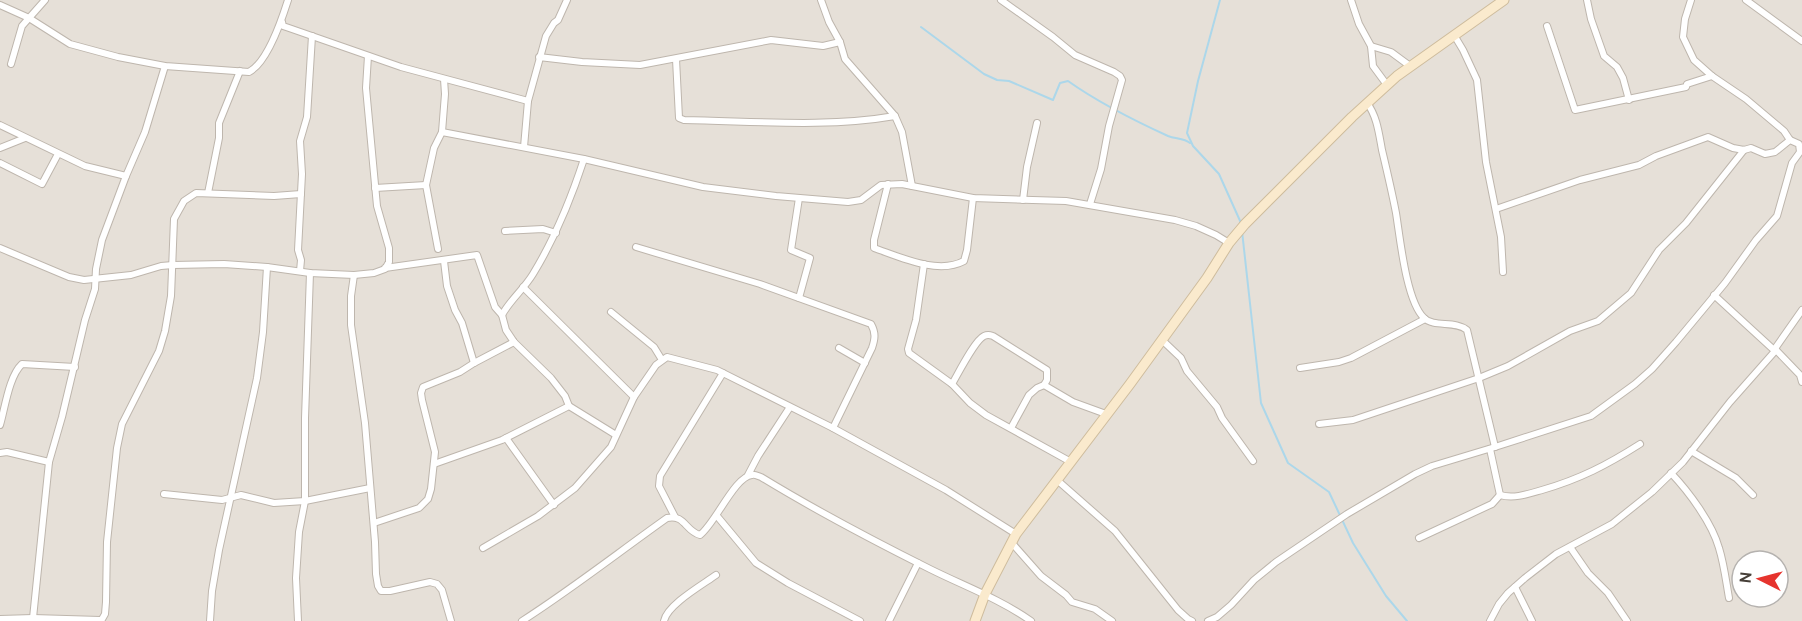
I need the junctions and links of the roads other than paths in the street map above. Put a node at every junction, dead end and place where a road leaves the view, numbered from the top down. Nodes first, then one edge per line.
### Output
1 (45, 0) edge
2 (288, 0) edge
3 (567, 0) edge
4 (821, 0) edge
5 (1001, 0) edge
6 (1351, 0) edge
7 (1504, 0) edge
8 (1587, 0) edge
9 (1691, 0) edge
10 (1746, 0) edge
11 (0, 5) edge
12 (28, 18) junction
13 (282, 22) junction
14 (1547, 26) dead end
15 (1454, 35) junction
16 (312, 36) junction
17 (1802, 41) edge
18 (840, 42) junction
19 (1371, 46) junction
20 (368, 56) junction
21 (539, 57) junction
22 (676, 59) junction
23 (11, 64) dead end
24 (165, 66) junction
25 (1410, 66) junction
26 (240, 71) junction
27 (1712, 76) junction
28 (444, 79) junction
29 (1387, 85) junction
30 (1629, 100) junction
31 (528, 101) junction
32 (1367, 103) junction
33 (895, 116) junction
34 (1037, 123) dead end
35 (0, 125) edge
36 (442, 132) junction
37 (25, 138) junction
38 (1790, 140) junction
39 (524, 147) junction
40 (0, 148) edge
41 (1801, 148) edge
42 (1744, 150) junction
43 (58, 154) junction
44 (584, 159) junction
45 (0, 163) edge
46 (126, 176) junction
47 (888, 184) junction
48 (426, 185) junction
49 (912, 186) junction
50 (375, 188) junction
51 (208, 193) junction
52 (301, 194) junction
53 (799, 198) junction
54 (973, 198) junction
55 (1023, 200) junction
56 (1090, 204) junction
57 (1496, 209) junction
58 (505, 231) dead end
59 (556, 233) junction
60 (1229, 243) junction
61 (636, 247) dead end
62 (0, 248) edge
63 (438, 249) dead end
64 (444, 261) junction
65 (924, 264) junction
66 (173, 265) junction
67 (267, 267) junction
68 (385, 268) junction
69 (300, 271) junction
70 (1503, 272) dead end
71 (310, 273) junction
72 (354, 275) junction
73 (95, 278) junction
74 (523, 287) junction
75 (1714, 295) junction
76 (799, 298) junction
77 (1802, 310) edge
78 (611, 312) dead end
79 (502, 315) junction
80 (1425, 319) junction
81 (1162, 340) junction
82 (514, 342) junction
83 (840, 348) dead end
84 (1775, 350) junction
85 (662, 360) junction
86 (474, 363) junction
87 (865, 363) junction
88 (75, 367) junction
89 (1299, 368) dead end
90 (723, 373) junction
91 (1479, 378) junction
92 (1802, 382) edge
93 (952, 384) junction
94 (1044, 385) junction
95 (634, 396) junction
96 (569, 406) junction
97 (790, 407) junction
98 (1107, 414) junction
99 (1319, 424) dead end
100 (0, 425) edge
101 (833, 428) junction
102 (1011, 428) junction
103 (616, 435) junction
104 (506, 438) junction
105 (1640, 444) dead end
106 (0, 445) edge
107 (1493, 448) junction
108 (1691, 451) junction
109 (3, 453) edge
110 (1253, 461) dead end
111 (49, 462) junction
112 (1071, 462) junction
113 (434, 464) junction
114 (1671, 473) junction
115 (748, 475) junction
116 (1057, 480) junction
117 (370, 488) junction
118 (164, 494) dead end
119 (1500, 495) junction
120 (1753, 495) dead end
121 (230, 498) junction
122 (305, 501) junction
123 (554, 506) junction
124 (717, 516) junction
125 (675, 517) junction
126 (374, 523) junction
127 (1014, 538) junction
128 (1419, 538) dead end
129 (1570, 547) junction
130 (483, 548) dead end
131 (918, 563) junction
132 (716, 575) dead end
133 (1515, 586) junction
134 (985, 594) junction
135 (1729, 598) dead end
136 (33, 618) junction
137 (0, 619) edge
138 (100, 620) edge
139 (210, 621) edge
140 (298, 621) edge
141 (451, 621) edge
142 (522, 621) edge
143 (664, 621) edge
144 (860, 621) edge
145 (889, 621) edge
146 (975, 621) edge
147 (1031, 621) edge
148 (1112, 621) edge
149 (1192, 621) edge
150 (1208, 621) edge
151 (1490, 621) edge
152 (1532, 621) edge
153 (1627, 621) edge

1 - 12 street
2 - 13 street
3 - 21 street
4 - 18 street
5 - 56 street
6 - 19 street
7 - 15 main road
8 - 30 street
9 - 27 street
10 - 17 street
11 - 12 street
12 - 23 street
12 - 24 street
13 - 16 street
13 - 26 street
14 - 30 street
15 - 25 main road
15 - 57 street
16 - 20 street
16 - 52 street
18 - 22 street
18 - 33 street
19 - 25 street
19 - 29 street
20 - 28 street
20 - 50 street
21 - 22 street
21 - 31 street
22 - 33 street
24 - 26 street
24 - 46 street
25 - 29 main road
26 - 51 street
27 - 30 street
27 - 38 street
28 - 31 street
28 - 36 street
29 - 32 main road
31 - 39 street
32 - 60 main road
32 - 80 street
33 - 49 street
34 - 55 street
35 - 37 street
36 - 39 street
36 - 48 street
37 - 40 street
37 - 43 street
38 - 41 street
38 - 42 street
39 - 44 street
41 - 75 street
42 - 57 street
42 - 91 street
43 - 45 street
43 - 46 street
44 - 53 street
44 - 59 street
46 - 73 street
47 - 49 street
47 - 53 street
47 - 65 street
48 - 50 street
48 - 63 street
49 - 54 street
50 - 68 street
51 - 52 street
51 - 66 street
52 - 69 street
53 - 76 street
54 - 55 street
54 - 65 street
55 - 56 street
56 - 60 street
57 - 70 street
58 - 59 street
59 - 74 street
60 - 81 main road
61 - 76 street
62 - 73 street
64 - 68 street
64 - 79 street
64 - 86 street
65 - 93 street
66 - 67 street
66 - 73 street
66 - 138 street
67 - 69 street
67 - 121 street
68 - 72 street
69 - 71 street
71 - 72 street
71 - 122 street
72 - 117 street
73 - 88 street
74 - 79 street
74 - 95 street
75 - 84 street
75 - 107 street
76 - 87 street
77 - 84 street
78 - 85 street
79 - 82 street
80 - 89 street
80 - 91 street
81 - 98 main road
81 - 110 street
82 - 86 street
82 - 96 street
83 - 87 street
84 - 92 street
84 - 108 street
85 - 90 street
85 - 95 street
86 - 113 street
87 - 101 street
88 - 100 street
88 - 111 street
90 - 97 street
90 - 125 street
91 - 99 street
91 - 107 street
93 - 94 street
93 - 102 street
94 - 98 street
94 - 102 street
95 - 103 street
96 - 103 street
96 - 104 street
97 - 101 street
97 - 115 street
98 - 112 main road
101 - 127 street
102 - 112 street
103 - 123 street
104 - 113 street
104 - 123 street
105 - 119 street
106 - 109 street
107 - 119 street
107 - 150 street
108 - 114 street
108 - 120 street
109 - 111 street
111 - 136 street
112 - 116 main road
113 - 126 street
114 - 129 street
114 - 135 street
115 - 124 street
115 - 131 street
116 - 127 main road
116 - 149 street
117 - 122 street
117 - 126 street
118 - 121 street
119 - 128 street
121 - 122 street
121 - 139 street
122 - 140 street
123 - 130 street
124 - 125 street
124 - 144 street
125 - 142 street
126 - 141 street
127 - 134 main road
127 - 148 street
129 - 133 street
129 - 153 street
131 - 134 street
131 - 145 street
132 - 143 street
133 - 151 street
133 - 152 street
134 - 146 main road
134 - 147 street
136 - 137 street
136 - 138 street

